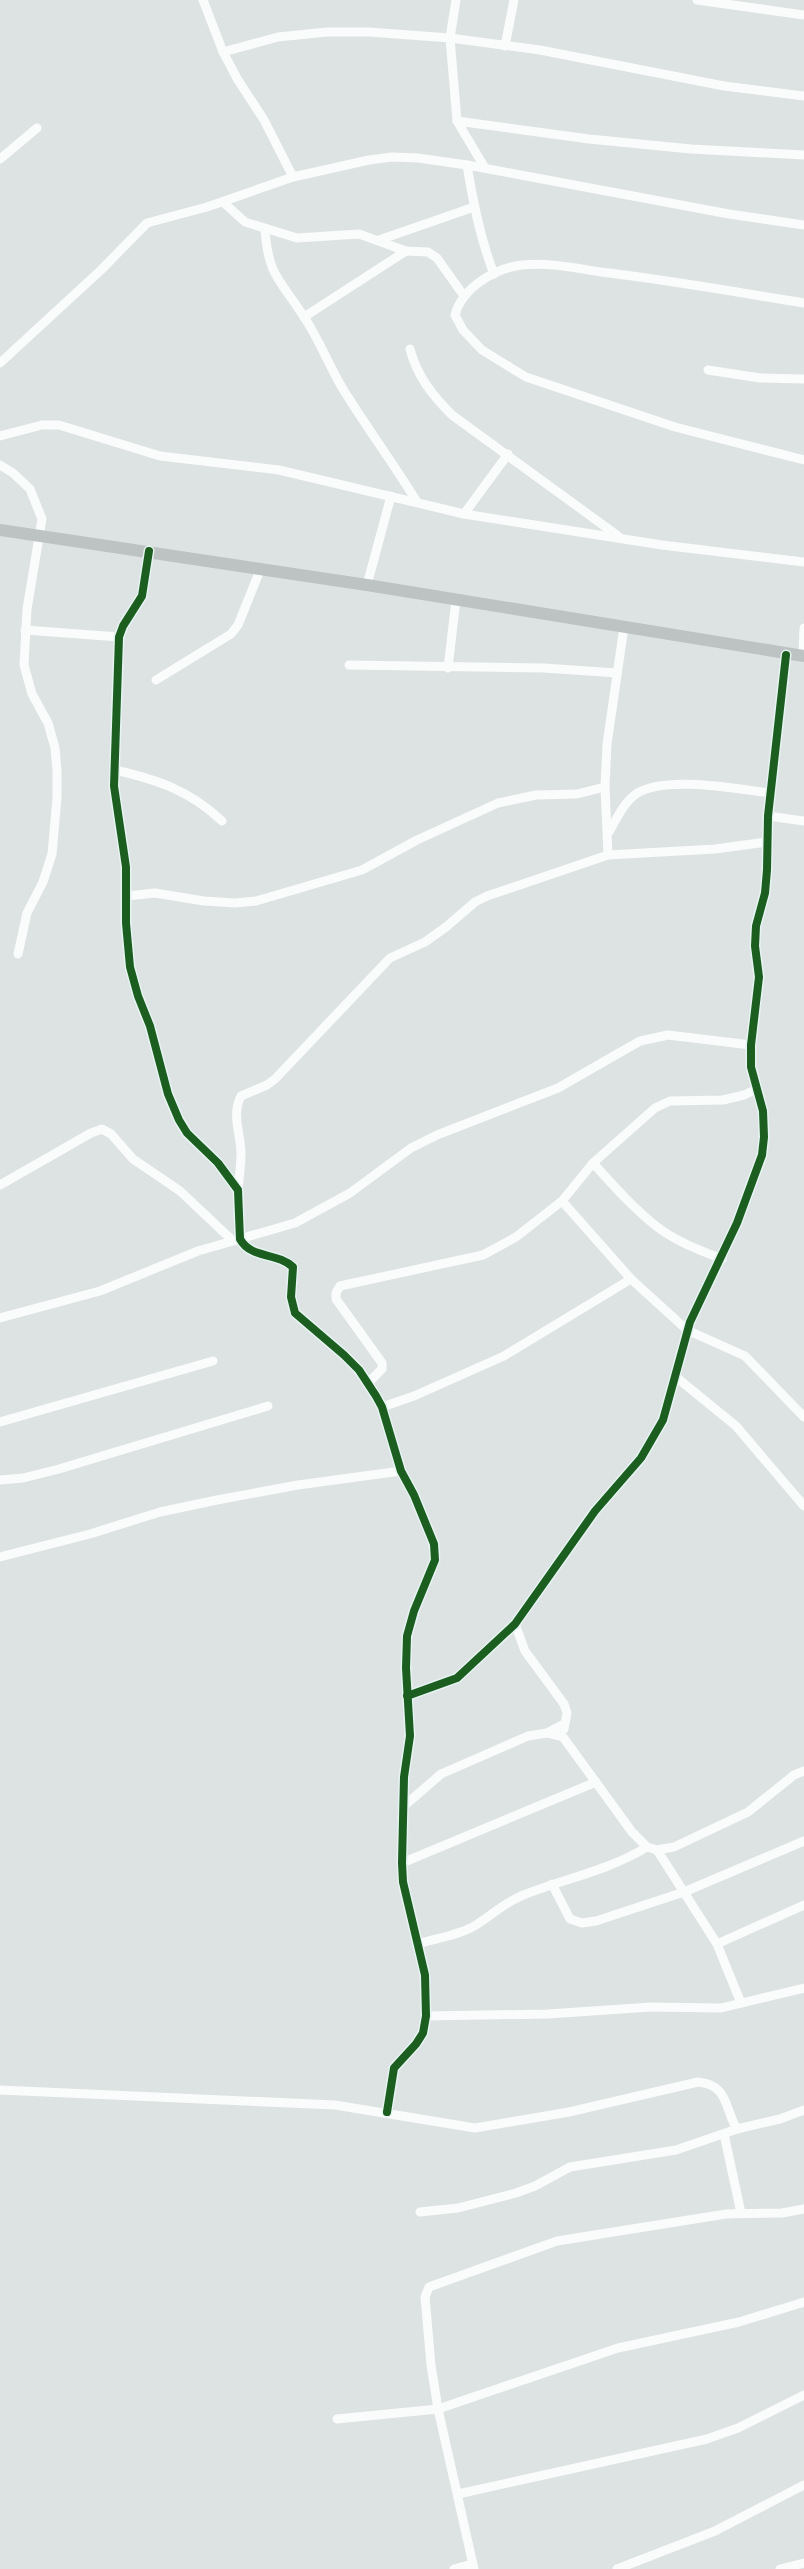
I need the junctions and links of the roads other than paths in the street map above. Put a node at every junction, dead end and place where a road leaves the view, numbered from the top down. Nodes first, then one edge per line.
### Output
1 (203, 0) edge
2 (456, 0) edge
3 (514, 0) edge
4 (697, 0) edge
5 (804, 15) edge
6 (450, 38) junction
7 (505, 46) junction
8 (223, 52) junction
9 (804, 96) edge
10 (457, 120) junction
11 (37, 128) dead end
12 (804, 155) edge
13 (0, 160) edge
14 (467, 165) junction
15 (485, 168) junction
16 (293, 177) junction
17 (223, 202) junction
18 (474, 207) junction
19 (804, 225) edge
20 (264, 229) junction
21 (379, 240) junction
22 (406, 251) junction
23 (494, 274) junction
24 (464, 296) junction
25 (804, 303) edge
26 (304, 317) junction
27 (410, 349) dead end
28 (0, 363) edge
29 (708, 370) dead end
30 (804, 380) edge
31 (0, 436) edge
32 (508, 454) junction
33 (804, 460) edge
34 (0, 465) edge
35 (391, 496) junction
36 (417, 502) junction
37 (464, 514) junction
38 (0, 530) edge
39 (40, 536) junction
40 (620, 538) junction
41 (149, 551) junction
42 (804, 562) edge
43 (261, 568) junction
44 (367, 584) junction
45 (456, 600) junction
46 (624, 628) junction
47 (804, 628) edge
48 (25, 630) junction
49 (119, 638) junction
50 (786, 655) junction
51 (804, 656) edge
52 (349, 665) dead end
53 (448, 668) junction
54 (617, 673) junction
55 (156, 680) dead end
56 (115, 770) junction
57 (605, 787) junction
58 (770, 792) junction
59 (768, 816) junction
60 (804, 820) edge
61 (222, 821) dead end
62 (608, 832) junction
63 (766, 842) junction
64 (608, 854) junction
65 (127, 896) junction
66 (18, 954) dead end
67 (751, 1045) junction
68 (757, 1089) junction
69 (593, 1163) junction
70 (0, 1185) edge
71 (238, 1190) junction
72 (562, 1201) junction
73 (236, 1240) junction
74 (722, 1259) junction
75 (631, 1278) junction
76 (0, 1318) edge
77 (687, 1330) junction
78 (213, 1361) dead end
79 (676, 1377) junction
80 (368, 1383) junction
81 (268, 1406) dead end
82 (382, 1407) junction
83 (804, 1417) edge
84 (0, 1422) edge
85 (401, 1471) junction
86 (0, 1480) edge
87 (804, 1506) edge
88 (0, 1556) edge
89 (514, 1624) junction
90 (407, 1696) junction
91 (564, 1724) junction
92 (547, 1733) junction
93 (562, 1737) junction
94 (804, 1771) edge
95 (596, 1782) junction
96 (404, 1807) junction
97 (804, 1841) edge
98 (647, 1847) junction
99 (657, 1850) junction
100 (402, 1864) junction
101 (552, 1884) junction
102 (684, 1892) junction
103 (804, 1905) edge
104 (418, 1944) junction
105 (717, 1944) junction
106 (804, 1988) edge
107 (741, 2002) junction
108 (426, 2016) junction
109 (0, 2090) edge
110 (804, 2110) edge
111 (387, 2112) junction
112 (737, 2129) junction
113 (724, 2134) junction
114 (804, 2209) edge
115 (420, 2212) dead end
116 (742, 2213) junction
117 (804, 2302) edge
118 (804, 2395) edge
119 (438, 2409) junction
120 (337, 2419) dead end
121 (804, 2485) edge
122 (458, 2494) junction
123 (804, 2563) edge
124 (473, 2567) edge
125 (454, 2569) edge
126 (617, 2569) edge
127 (780, 2569) edge

1 - 8 street
2 - 6 street
3 - 7 street
4 - 5 street
6 - 7 street
6 - 8 street
6 - 10 street
7 - 9 street
8 - 16 street
10 - 12 street
10 - 15 street
11 - 13 street
14 - 15 street
14 - 16 street
14 - 18 street
15 - 19 street
16 - 17 street
17 - 20 street
17 - 28 street
18 - 21 street
18 - 23 street
20 - 21 street
20 - 26 street
21 - 22 street
22 - 24 street
22 - 26 street
23 - 24 street
23 - 25 street
24 - 33 street
26 - 36 street
27 - 32 street
29 - 30 street
31 - 35 street
32 - 37 street
32 - 40 street
34 - 39 street
35 - 36 street
35 - 44 street
36 - 37 street
37 - 40 street
38 - 39 street
39 - 41 street
39 - 48 street
40 - 42 street
41 - 43 street
41 - 49 street
43 - 44 street
43 - 55 street
44 - 45 street
45 - 46 street
45 - 53 street
46 - 50 street
46 - 54 street
47 - 51 street
48 - 49 street
48 - 66 street
49 - 56 street
50 - 51 street
50 - 58 street
52 - 53 street
53 - 54 street
54 - 57 street
56 - 61 street
56 - 65 street
57 - 62 street
57 - 65 street
58 - 59 street
58 - 62 street
59 - 60 street
59 - 63 street
62 - 64 street
63 - 64 street
63 - 67 street
64 - 71 street
65 - 71 street
67 - 68 street
67 - 73 street
68 - 69 street
68 - 74 street
69 - 72 street
69 - 74 street
70 - 73 street
71 - 73 street
72 - 75 street
72 - 80 street
73 - 76 street
73 - 80 street
74 - 77 street
75 - 77 street
75 - 82 street
77 - 79 street
77 - 83 street
78 - 84 street
79 - 87 street
79 - 89 street
80 - 82 street
81 - 86 street
82 - 85 street
85 - 88 street
85 - 90 street
89 - 90 street
89 - 91 street
90 - 96 street
91 - 92 street
91 - 93 street
92 - 93 street
92 - 96 street
93 - 95 street
94 - 99 street
95 - 98 street
95 - 100 street
96 - 100 street
97 - 102 street
98 - 99 street
98 - 101 street
99 - 102 street
100 - 104 street
101 - 102 street
101 - 104 street
102 - 105 street
103 - 105 street
104 - 108 street
105 - 107 street
106 - 107 street
107 - 108 street
108 - 111 street
109 - 111 street
110 - 112 street
111 - 112 street
112 - 113 street
113 - 115 street
113 - 116 street
114 - 116 street
116 - 119 street
117 - 119 street
118 - 122 street
119 - 120 street
119 - 122 street
121 - 126 street
122 - 124 street
123 - 127 street
124 - 125 street

